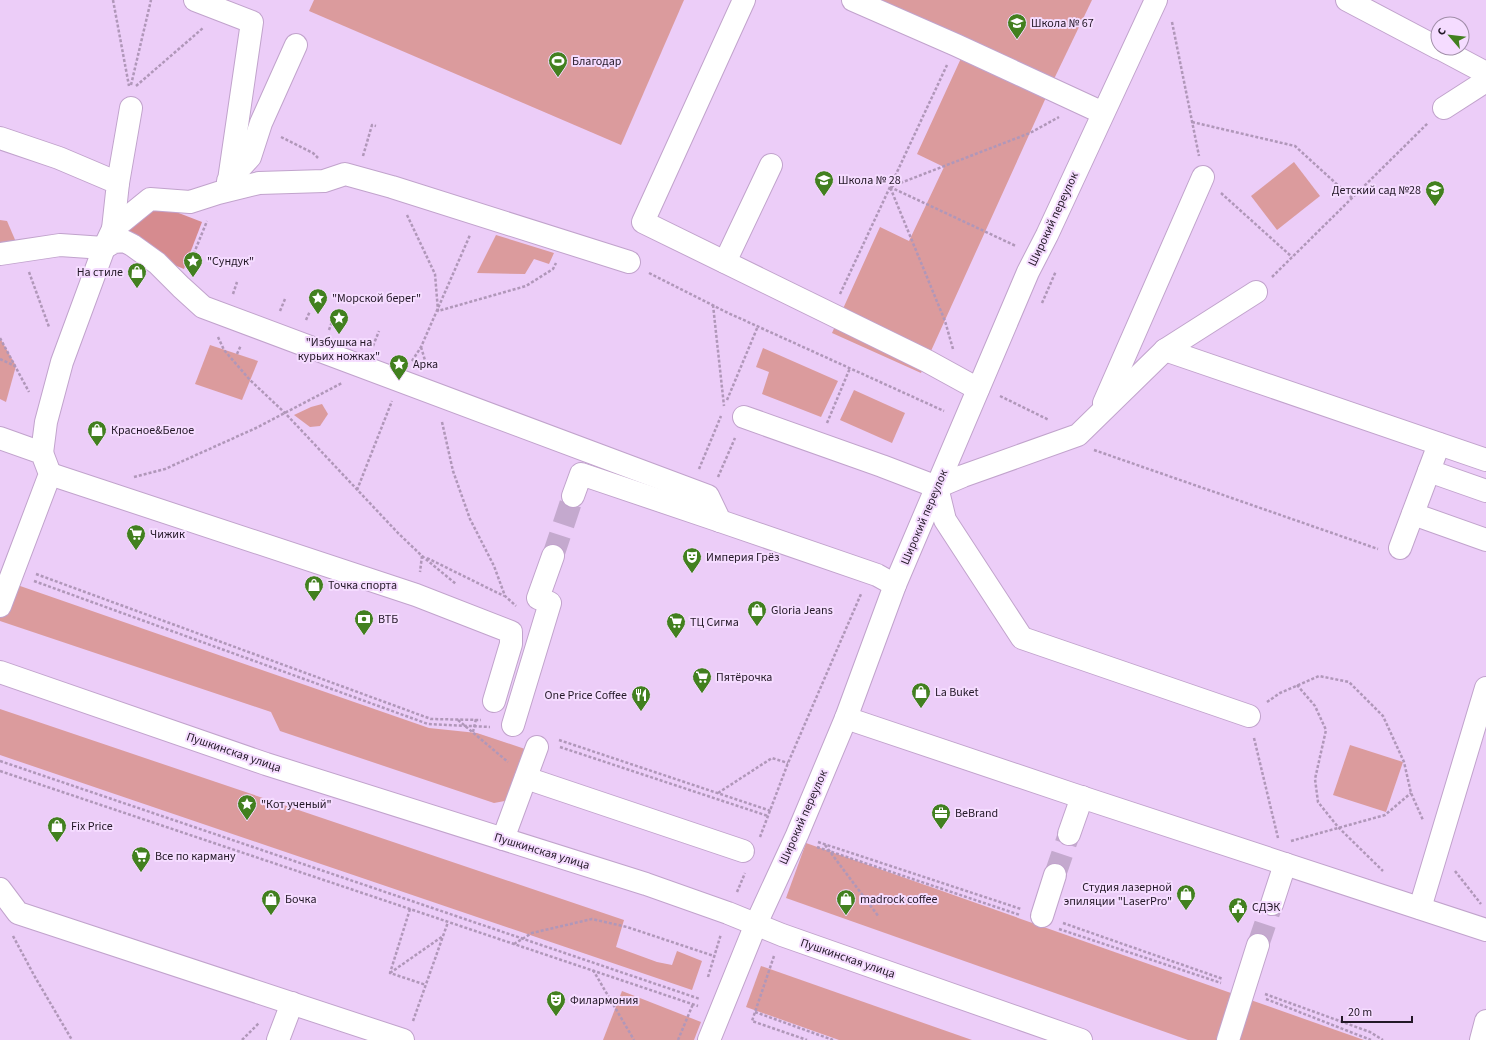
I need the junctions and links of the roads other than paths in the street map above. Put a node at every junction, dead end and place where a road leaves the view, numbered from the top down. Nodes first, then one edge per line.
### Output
1 (195, 0) edge
2 (744, 0) edge
3 (853, 0) edge
4 (1156, 0) edge
5 (1347, 0) edge
6 (1430, 44) edge
7 (296, 45) dead end
8 (1453, 56) edge
9 (1486, 73) edge
10 (1486, 81) edge
11 (131, 108) dead end
12 (1094, 108) junction
13 (1444, 108) road end
14 (0, 138) edge
15 (771, 165) dead end
16 (1203, 177) road end
17 (118, 183) junction
18 (223, 186) junction
19 (113, 229) junction
20 (104, 248) junction
21 (0, 254) edge
22 (629, 262) road end
23 (725, 262) junction
24 (1256, 292) road end
25 (1165, 350) junction
26 (971, 385) junction
27 (1100, 412) junction
28 (744, 417) road end
29 (0, 438) edge
30 (1439, 444) junction
31 (42, 453) junction
32 (1486, 460) edge
33 (1429, 471) junction
34 (50, 474) junction
35 (937, 488) junction
36 (1486, 491) edge
37 (573, 496) tunnel mouth
38 (1413, 514) junction
39 (720, 521) junction
40 (1486, 540) edge
41 (1400, 548) road end
42 (553, 556) tunnel mouth
43 (895, 585) junction
44 (0, 606) edge
45 (0, 672) edge
46 (1486, 688) edge
47 (494, 701) dead end
48 (1249, 716) road end
49 (846, 718) junction
50 (513, 725) road end
51 (547, 743) road end
52 (526, 778) junction
53 (1082, 797) junction
54 (1069, 834) tunnel mouth
55 (503, 839) junction
56 (743, 851) dead end
57 (1282, 854) junction
58 (1055, 875) tunnel mouth
59 (0, 889) edge
60 (1272, 904) tunnel mouth
61 (1420, 908) junction
62 (1041, 920) road end
63 (756, 924) junction
64 (1486, 930) edge
65 (1258, 945) tunnel mouth
66 (292, 1003) junction
67 (1486, 1021) edge
68 (404, 1036) edge
69 (278, 1040) edge
70 (709, 1040) edge
71 (1081, 1040) edge
72 (1228, 1040) edge
73 (1481, 1040) edge

1 - 18 street
2 - 23 street
3 - 12 street
4 - 12 street, Широкий переулок
5 - 6 street
7 - 18 street
8 - 9 street
10 - 13 street
11 - 17 street
12 - 26 street, Широкий переулок
14 - 17 street
15 - 23 street
16 - 27 street
17 - 19 street
18 - 19 street
18 - 22 street
19 - 20 street
20 - 21 street
20 - 31 street
20 - 39 street
23 - 26 street
24 - 25 street
25 - 27 street
25 - 30 street
26 - 35 street, Широкий переулок
27 - 35 street
28 - 35 street
29 - 31 street
30 - 32 street
30 - 33 street
31 - 34 street
33 - 36 street
33 - 38 street
34 - 44 street
34 - 47 street
35 - 43 street, Широкий переулок
35 - 48 street
37 - 39 street
38 - 40 street
38 - 41 street
39 - 43 street
42 - 50 street
43 - 49 street, Широкий переулок
45 - 55 street, Пушкинская улица
46 - 61 street
49 - 53 street
49 - 63 street, Широкий переулок
51 - 52 street
52 - 55 street
52 - 56 street
53 - 54 street
53 - 57 street
55 - 63 street, Пушкинская улица
57 - 60 street
57 - 61 street
58 - 62 street
59 - 66 street
61 - 64 street
63 - 70 street, Широкий переулок
63 - 71 street, Пушкинская улица
65 - 72 street
66 - 68 street
66 - 69 street
67 - 73 street

